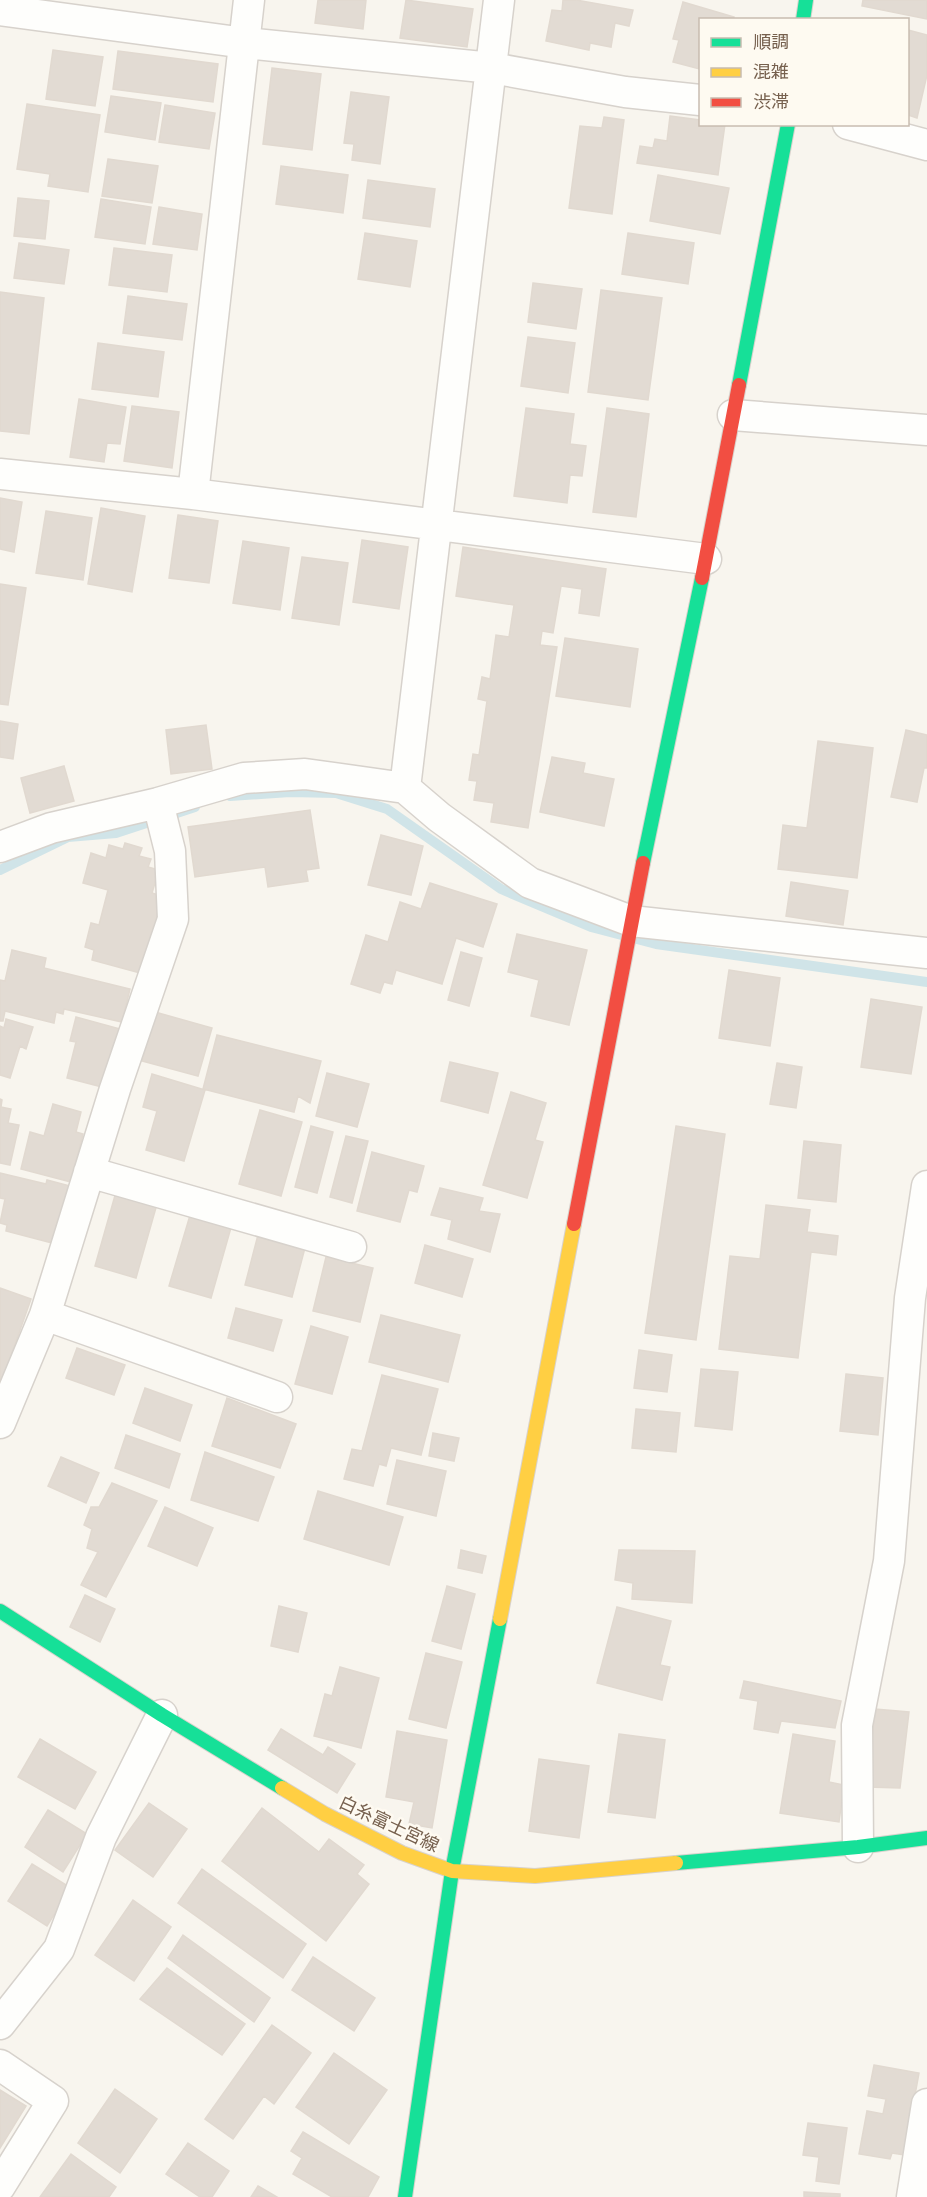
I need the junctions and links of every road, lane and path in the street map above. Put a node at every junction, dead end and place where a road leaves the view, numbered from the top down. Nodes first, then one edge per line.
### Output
1 (249, 0) edge
2 (498, 0) edge
3 (806, 0) edge
4 (1, 10) edge
5 (803, 18) edge
6 (244, 43) junction
7 (492, 68) junction
8 (699, 100) edge
9 (788, 126) edge
10 (856, 126) edge
11 (927, 145) edge
12 (733, 415) junction
13 (927, 430) edge
14 (0, 474) edge
15 (193, 494) junction
16 (436, 524) junction
17 (706, 559) junction
18 (405, 788) junction
19 (158, 803) junction
20 (0, 847) edge
21 (631, 921) junction
22 (927, 953) edge
23 (89, 1172) junction
24 (927, 1186) edge
25 (351, 1247) dead end
26 (919, 1297) edge
27 (45, 1315) junction
28 (277, 1397) dead end
29 (0, 1423) edge
30 (0, 1611) edge
31 (162, 1715) junction
32 (927, 1838) edge
33 (858, 1847) junction
34 (452, 1871) junction
35 (0, 2024) edge
36 (0, 2065) edge
37 (927, 2104) edge
38 (0, 2186) edge
39 (405, 2197) edge
40 (912, 2197) edge

1 - 6 street
2 - 7 street
3 - 5 street
4 - 6 street
6 - 7 street
6 - 15 street
7 - 8 street
7 - 16 street
9 - 12 street
10 - 11 street
12 - 13 street
12 - 17 street
14 - 15 street
15 - 16 street
16 - 17 street
16 - 18 street
17 - 21 street
18 - 19 street
18 - 21 street
19 - 20 street
19 - 23 street
21 - 22 street
21 - 34 street
23 - 25 street
23 - 27 street
24 - 26 street
26 - 33 street
27 - 28 street
27 - 29 street
30 - 31 street, 白糸富士宮線
31 - 34 street, 白糸富士宮線
31 - 35 street
32 - 33 street, 白糸富士宮線
33 - 34 street, 白糸富士宮線
34 - 39 street
36 - 38 street
37 - 40 street

